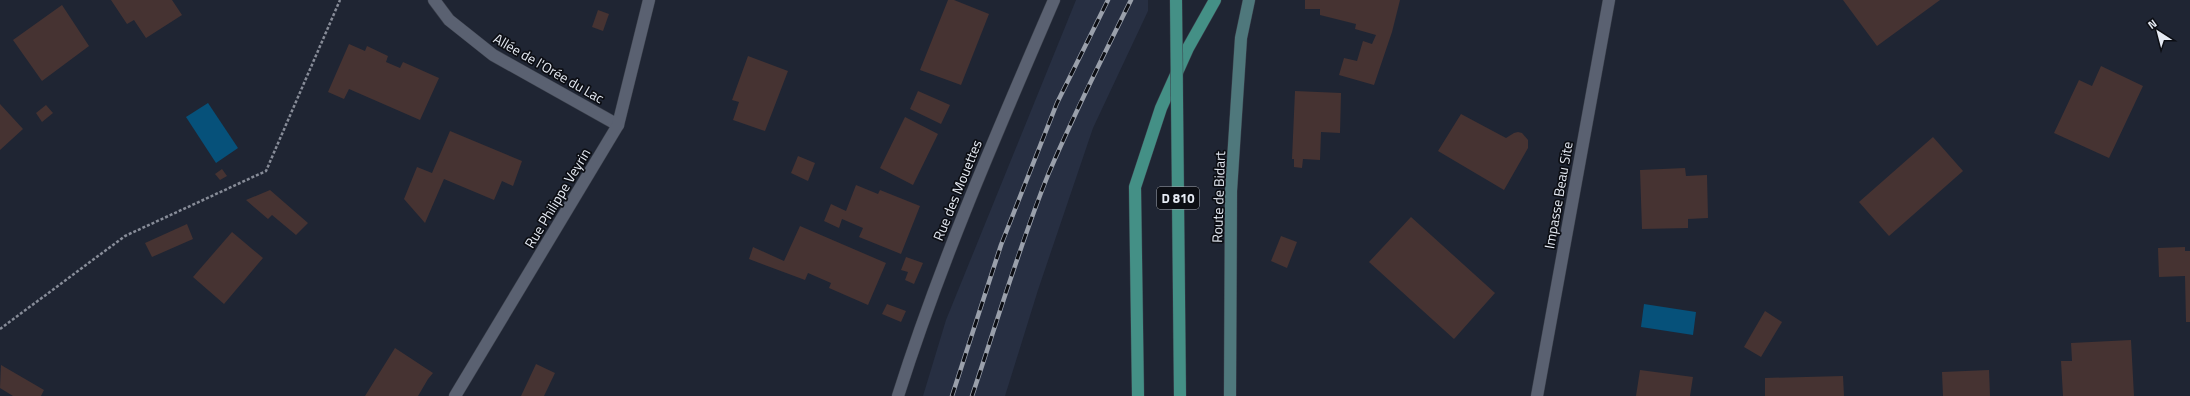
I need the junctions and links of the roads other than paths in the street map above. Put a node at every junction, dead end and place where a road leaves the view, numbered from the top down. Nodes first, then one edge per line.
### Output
1 (434, 0) edge
2 (649, 0) edge
3 (1054, 0) edge
4 (1176, 0) edge
5 (1215, 0) edge
6 (1249, 0) edge
7 (1609, 0) edge
8 (618, 125) junction
9 (454, 396) edge
10 (898, 396) edge
11 (1138, 396) edge
12 (1180, 396) edge
13 (1230, 396) edge
14 (1537, 396) edge

1 - 8 street, Allée de l'Orée du Lac
2 - 8 street, Rue Philippe Veyrin
3 - 10 street, Rue des Mouettes
4 - 12 main road, D 810, bridge
5 - 11 main road
6 - 13 main road, Route de Bidart
7 - 14 street, Impasse Beau Site
8 - 9 street, Rue Philippe Veyrin

